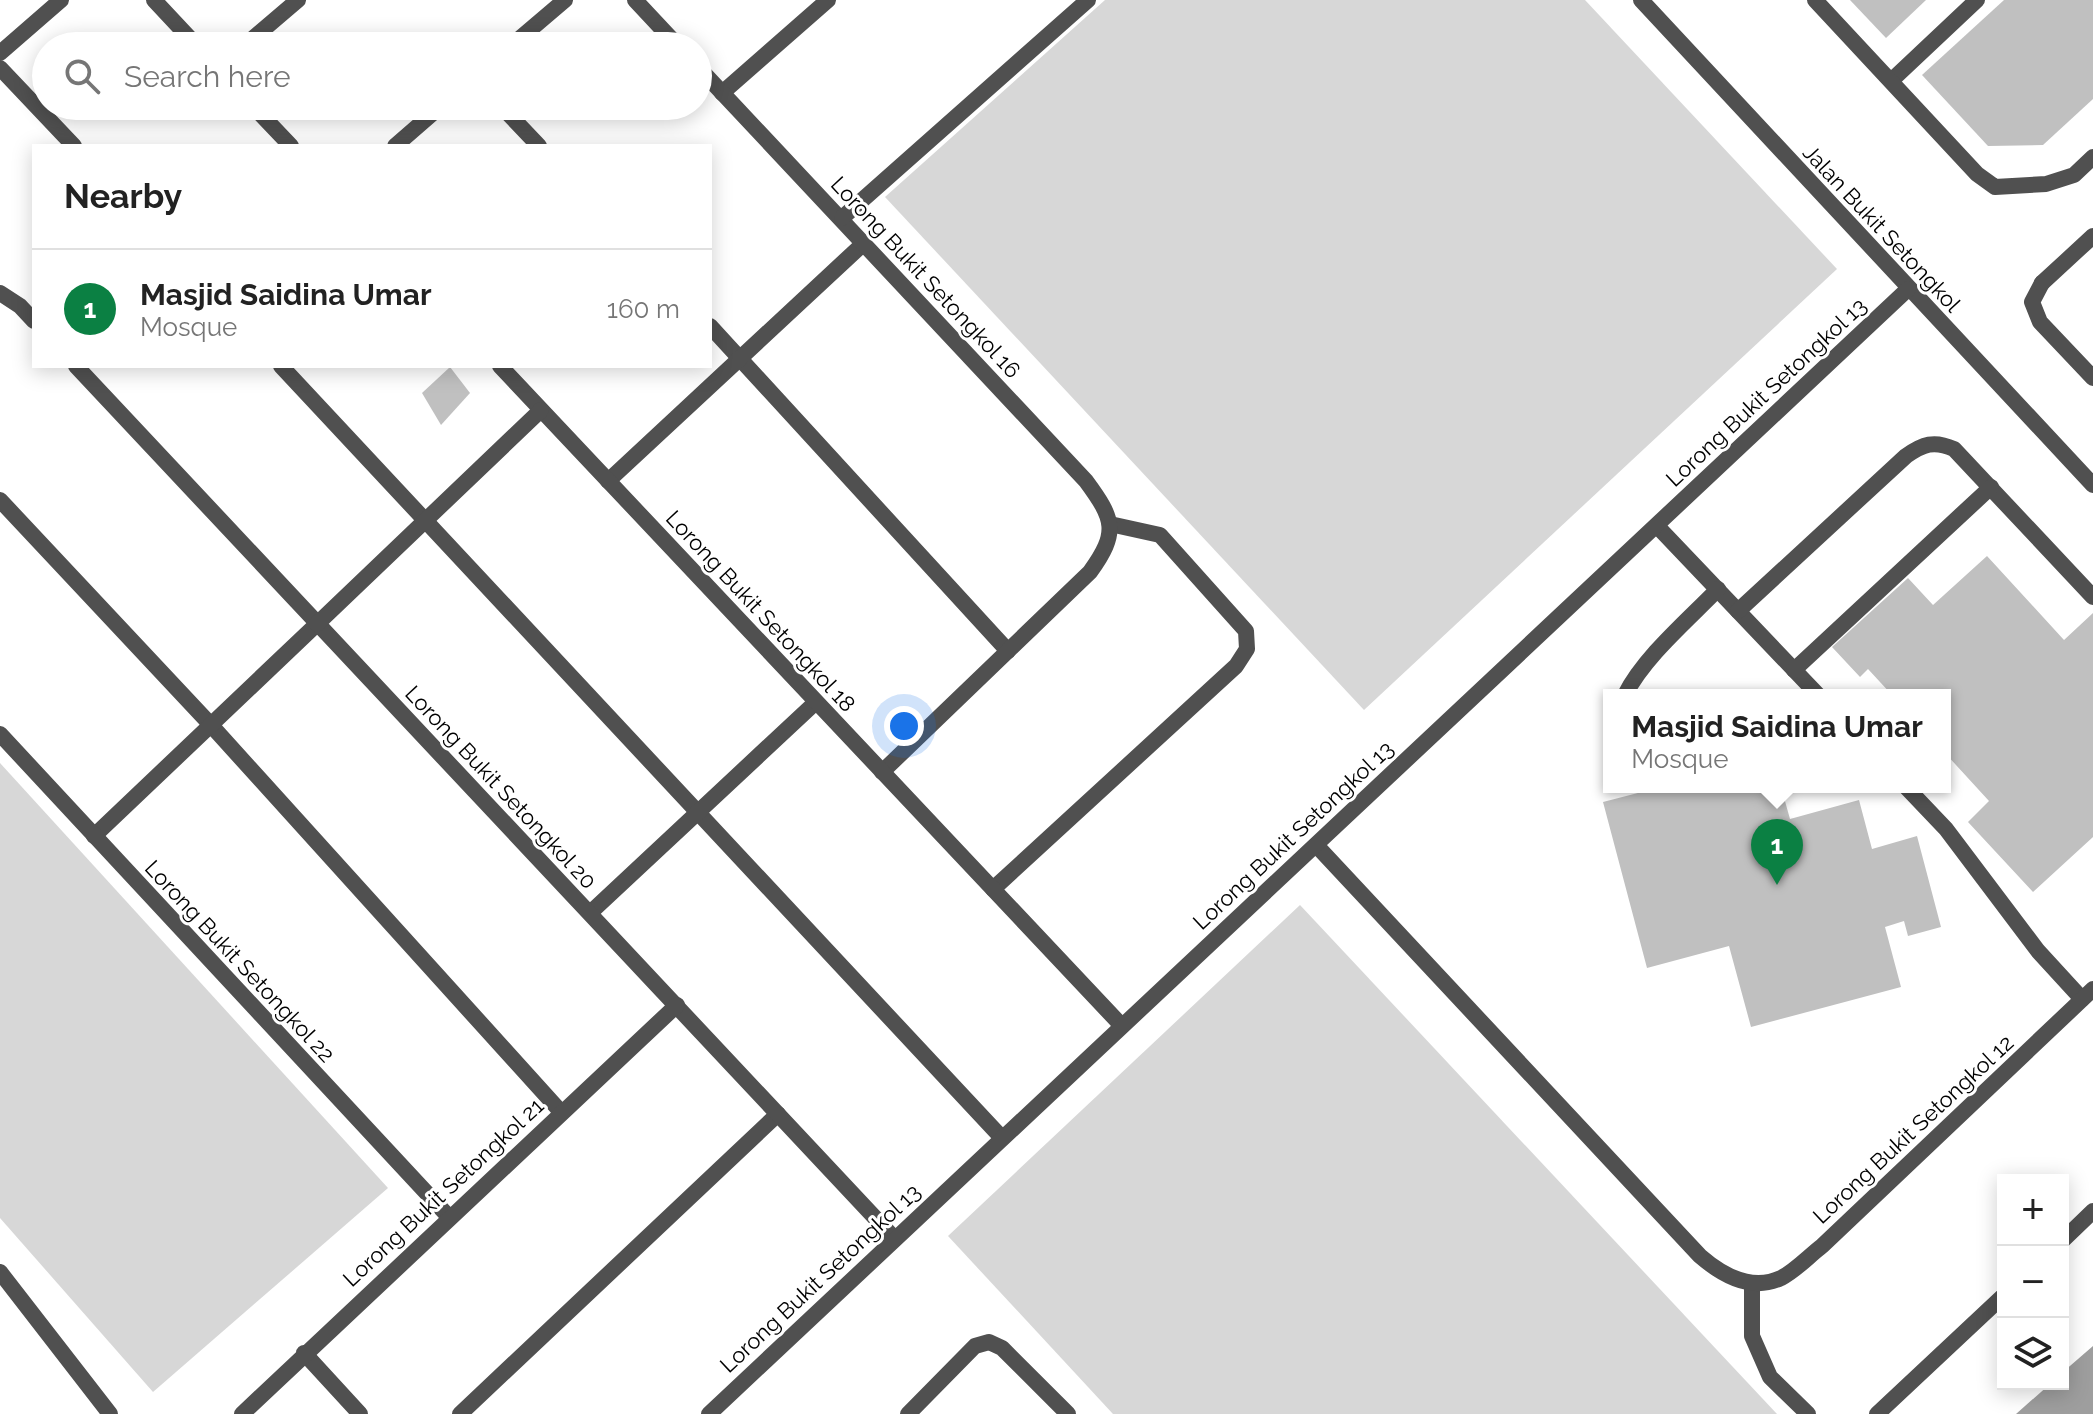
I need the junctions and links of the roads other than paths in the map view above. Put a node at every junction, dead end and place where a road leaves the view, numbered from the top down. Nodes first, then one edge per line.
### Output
1 (61, 0) edge
2 (154, 0) edge
3 (298, 0) edge
4 (565, 0) edge
5 (635, 0) edge
6 (828, 0) edge
7 (1088, 0) edge
8 (1641, 0) edge
9 (1815, 0) edge
10 (1977, 0) edge
11 (184, 32) edge
12 (260, 32) edge
13 (527, 32) edge
14 (665, 32) edge
15 (0, 53) edge
16 (0, 68) edge
17 (1892, 80) junction
18 (712, 82) edge
19 (722, 93) junction
20 (32, 102) edge
21 (49, 120) edge
22 (266, 120) edge
23 (425, 120) edge
24 (514, 120) edge
25 (72, 144) edge
26 (289, 144) edge
27 (397, 144) edge
28 (537, 144) edge
29 (2093, 157) edge
30 (842, 218) junction
31 (2093, 236) edge
32 (864, 243) junction
33 (1908, 289) junction
34 (0, 293) edge
35 (32, 319) edge
36 (712, 328) edge
37 (741, 359) junction
38 (78, 368) edge
39 (283, 368) edge
40 (502, 368) edge
41 (2093, 378) edge
42 (541, 410) junction
43 (608, 481) junction
44 (2093, 485) edge
45 (1991, 487) junction
46 (0, 500) edge
47 (426, 520) junction
48 (1110, 524) junction
49 (1657, 526) junction
50 (1718, 589) junction
51 (2093, 597) edge
52 (1738, 611) junction
53 (317, 624) junction
54 (1008, 651) junction
55 (1794, 670) junction
56 (1628, 689) edge
57 (1812, 689) edge
58 (816, 702) junction
59 (210, 724) junction
60 (0, 734) edge
61 (882, 772) junction
62 (1912, 793) edge
63 (698, 813) junction
64 (94, 836) junction
65 (1316, 845) junction
66 (993, 889) junction
67 (590, 913) junction
68 (2087, 994) edge
69 (677, 1005) junction
70 (1122, 1026) junction
71 (561, 1112) junction
72 (778, 1114) junction
73 (1002, 1138) junction
74 (2093, 1211) edge
75 (449, 1217) junction
76 (2069, 1234) edge
77 (894, 1238) junction
78 (0, 1272) edge
79 (1752, 1284) junction
80 (1997, 1302) edge
81 (304, 1353) junction
82 (1063, 1408) edge
83 (718, 1411) edge
84 (110, 1414) edge
85 (242, 1414) edge
86 (360, 1414) edge
87 (460, 1414) edge
88 (908, 1414) edge
89 (1044, 1414) edge
90 (1808, 1414) edge
91 (1877, 1414) edge

1 - 15 street
2 - 11 street
3 - 12 street
4 - 13 street
5 - 14 street
6 - 19 street
7 - 30 street
8 - 33 street, Jalan Bukit Setongkol
9 - 17 street
10 - 17 street
16 - 20 street
17 - 29 street
18 - 19 street, Lorong Bukit Setongkol 16
19 - 30 street, Lorong Bukit Setongkol 16
21 - 25 street
22 - 26 street
23 - 27 street
24 - 28 street
30 - 32 street, Lorong Bukit Setongkol 16
31 - 41 street
32 - 37 street
32 - 48 street, Lorong Bukit Setongkol 16
33 - 44 street, Jalan Bukit Setongkol
33 - 49 street, Lorong Bukit Setongkol 13
34 - 35 street
36 - 37 street
37 - 43 street
37 - 54 street
38 - 53 street, Lorong Bukit Setongkol 20
39 - 47 street
40 - 42 street, Lorong Bukit Setongkol 18
42 - 43 street, Lorong Bukit Setongkol 18
42 - 47 street
43 - 58 street, Lorong Bukit Setongkol 18
45 - 51 street
45 - 52 street
45 - 55 street
46 - 59 street
47 - 53 street
47 - 63 street
48 - 54 street
48 - 66 street
49 - 50 street
49 - 65 street, Lorong Bukit Setongkol 13
50 - 52 street
50 - 56 street
52 - 55 street
53 - 59 street
53 - 67 street, Lorong Bukit Setongkol 20
54 - 61 street
55 - 57 street
58 - 61 street, Lorong Bukit Setongkol 18
58 - 63 street
59 - 64 street
59 - 71 street
60 - 64 street, Lorong Bukit Setongkol 22
61 - 66 street, Lorong Bukit Setongkol 18
62 - 68 street
63 - 67 street
63 - 73 street
64 - 75 street, Lorong Bukit Setongkol 22
65 - 70 street, Lorong Bukit Setongkol 13
65 - 79 street
66 - 70 street, Lorong Bukit Setongkol 18
67 - 69 street, Lorong Bukit Setongkol 20
68 - 79 street, Lorong Bukit Setongkol 12
69 - 71 street, Lorong Bukit Setongkol 21
69 - 72 street, Lorong Bukit Setongkol 20
70 - 73 street, Lorong Bukit Setongkol 13
71 - 75 street, Lorong Bukit Setongkol 21
72 - 77 street, Lorong Bukit Setongkol 20
72 - 87 street
73 - 77 street, Lorong Bukit Setongkol 13
74 - 76 street
75 - 81 street, Lorong Bukit Setongkol 21
77 - 83 street, Lorong Bukit Setongkol 13
78 - 84 street
79 - 90 street
80 - 91 street
81 - 85 street, Lorong Bukit Setongkol 21
81 - 86 street
82 - 88 street
82 - 89 street

